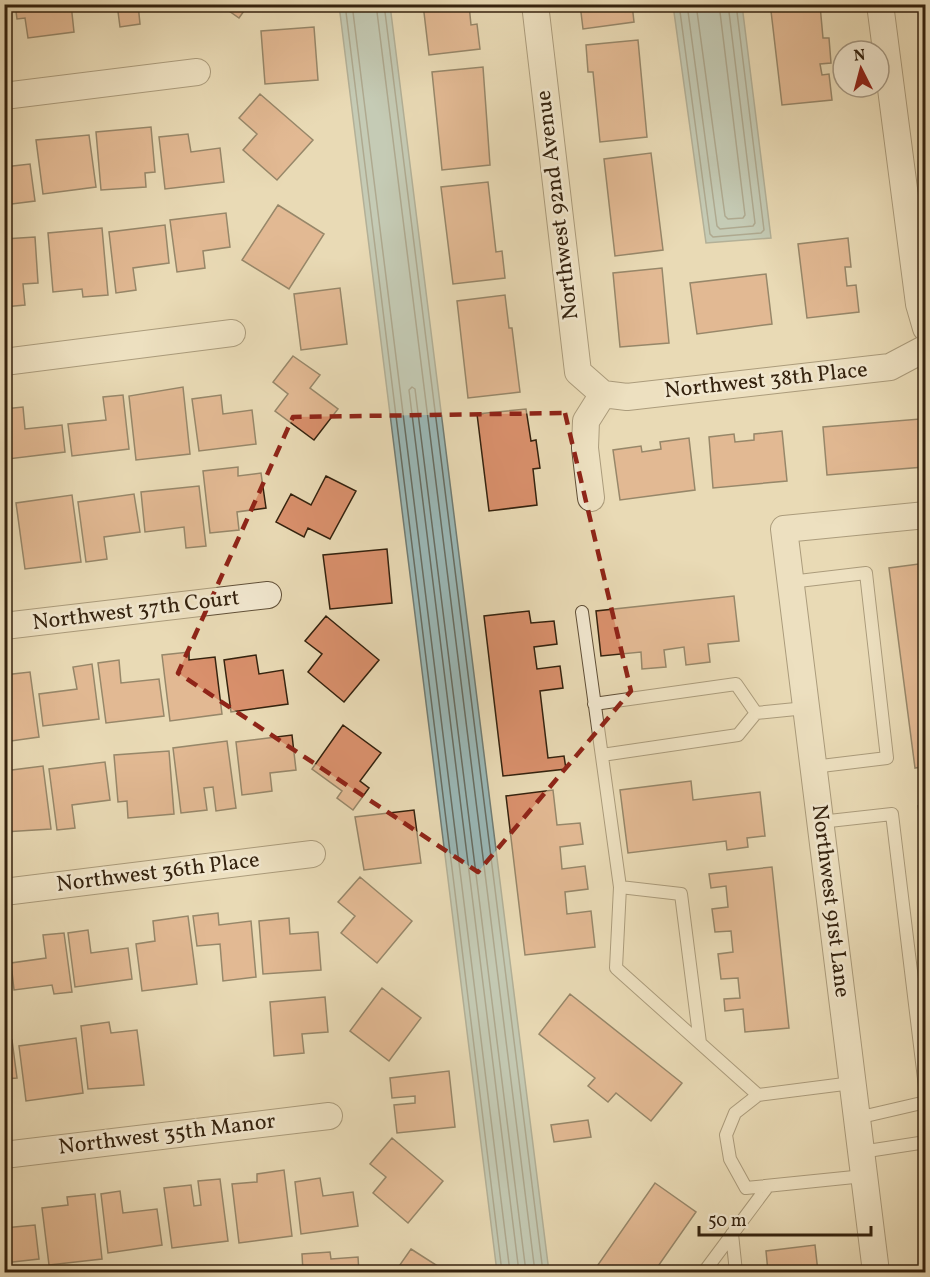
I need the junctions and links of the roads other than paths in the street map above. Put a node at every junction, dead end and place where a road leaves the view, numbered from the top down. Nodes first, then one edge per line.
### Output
1 (535, 4) edge
2 (880, 4) edge
3 (197, 72) dead end
4 (4, 96) edge
5 (926, 328) edge
6 (232, 333) dead end
7 (926, 348) edge
8 (4, 362) edge
9 (603, 394) junction
10 (591, 498) dead end
11 (926, 515) edge
12 (790, 582) junction
13 (268, 595) dead end
14 (582, 612) dead end
15 (4, 626) edge
16 (594, 704) junction
17 (806, 708) junction
18 (756, 713) junction
19 (602, 755) junction
20 (813, 767) junction
21 (820, 822) junction
22 (312, 854) dead end
23 (620, 887) junction
24 (4, 892) edge
25 (700, 1043) junction
26 (852, 1083) junction
27 (758, 1095) junction
28 (926, 1095) edge
29 (926, 1102) edge
30 (329, 1116) dead end
31 (857, 1118) junction
32 (926, 1142) edge
33 (4, 1155) edge
34 (862, 1164) junction
35 (768, 1186) junction
36 (732, 1234) junction
37 (704, 1272) edge
38 (736, 1272) edge
39 (876, 1272) edge

1 - 9 street, Northwest 92nd Avenue
2 - 5 street
3 - 4 street
6 - 8 street
7 - 9 street, Northwest 38th Place
9 - 10 street
11 - 12 street, Northwest 91st Lane
12 - 17 street, Northwest 91st Lane
12 - 20 lane
13 - 15 street, Northwest 37th Court
14 - 16 lane
16 - 18 lane
16 - 19 lane
17 - 18 lane
17 - 20 street, Northwest 91st Lane
18 - 19 lane
19 - 23 lane
20 - 21 street, Northwest 91st Lane
21 - 26 street, Northwest 91st Lane
21 - 28 lane
22 - 24 street, Northwest 36th Place
23 - 25 lane
23 - 25 lane
25 - 27 lane
26 - 27 lane
26 - 31 street, Northwest 91st Lane
27 - 35 lane
29 - 31 lane
30 - 33 street, Northwest 35th Manor
31 - 34 street, Northwest 91st Lane
32 - 34 lane
34 - 35 lane
34 - 39 street, Northwest 91st Lane
35 - 36 lane
36 - 37 lane
36 - 38 lane

